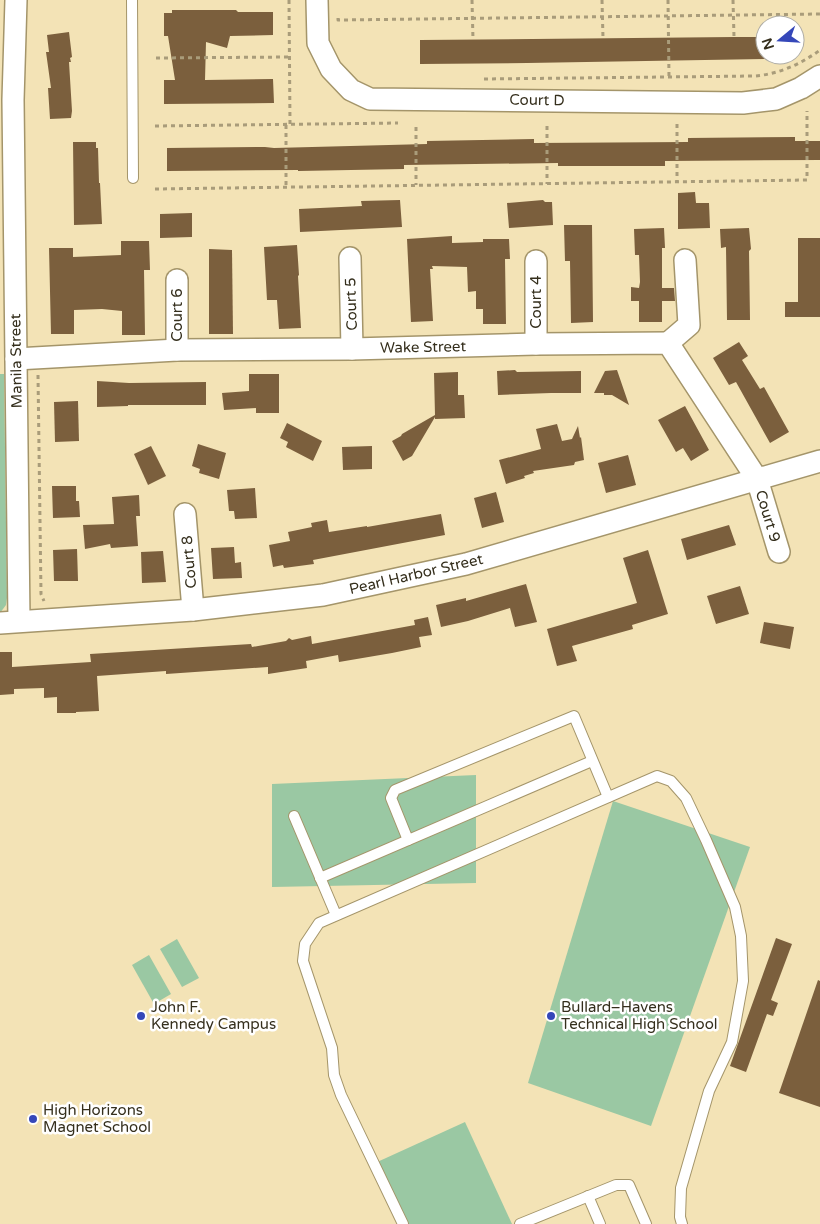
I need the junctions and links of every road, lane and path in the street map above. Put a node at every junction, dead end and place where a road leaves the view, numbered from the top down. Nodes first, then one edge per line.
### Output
1 (16, 0) edge
2 (132, 0) edge
3 (288, 0) edge
4 (317, 0) edge
5 (472, 0) edge
6 (602, 0) edge
7 (668, 0) edge
8 (734, 0) edge
9 (338, 10) dead end
10 (820, 14) edge
11 (734, 15) junction
12 (602, 16) junction
13 (669, 16) junction
14 (472, 18) junction
15 (734, 37) dead end
16 (603, 38) dead end
17 (473, 40) dead end
18 (820, 50) edge
19 (289, 57) junction
20 (156, 58) dead end
21 (820, 76) edge
22 (669, 77) junction
23 (476, 79) dead end
24 (6, 100) edge
25 (807, 111) dead end
26 (398, 123) dead end
27 (677, 124) dead end
28 (288, 125) junction
29 (155, 126) dead end
30 (547, 126) dead end
31 (416, 127) dead end
32 (133, 178) dead end
33 (677, 182) junction
34 (547, 184) junction
35 (416, 185) junction
36 (286, 187) junction
37 (155, 189) dead end
38 (8, 252) edge
39 (350, 258) dead end
40 (536, 260) dead end
41 (685, 260) dead end
42 (177, 280) dead end
43 (668, 343) junction
44 (536, 344) junction
45 (352, 349) junction
46 (177, 350) junction
47 (16, 359) junction
48 (820, 461) edge
49 (756, 479) junction
50 (185, 514) dead end
51 (779, 552) dead end
52 (193, 610) junction
53 (10, 622) edge
54 (592, 761) junction
55 (608, 797) junction
56 (294, 816) dead end
57 (408, 840) junction
58 (320, 878) junction
59 (336, 915) junction
60 (588, 1196) junction
61 (403, 1224) edge
62 (520, 1224) edge
63 (600, 1224) edge
64 (646, 1224) edge
65 (682, 1224) edge

1 - 24 street, Manila Street
2 - 32 lane
3 - 19 path
4 - 21 street, Court D
5 - 14 path
6 - 12 path
7 - 13 path
8 - 11 path
9 - 14 path
10 - 11 path
11 - 13 path
11 - 15 path
12 - 13 path
12 - 14 path
12 - 16 path
13 - 22 path
14 - 17 path
18 - 22 path
19 - 20 path
19 - 28 path
22 - 23 path
24 - 38 street, Manila Street
25 - 33 path
26 - 28 path
27 - 33 path
28 - 29 path
28 - 36 path
30 - 34 path
31 - 35 path
33 - 34 path
34 - 35 path
35 - 36 path
36 - 37 path
38 - 47 street, Manila Street
39 - 45 street, Court 5
40 - 44 street, Court 4
41 - 43 street
42 - 46 street, Court 6
43 - 44 street, Wake Street
43 - 49 street
44 - 45 street, Wake Street
45 - 46 street, Wake Street
46 - 47 street, Wake Street
47 - 53 street, Manila Street
48 - 49 street, Pearl Harbor Street
49 - 51 street, Court 9
49 - 52 street, Pearl Harbor Street
50 - 52 street, Court 8
52 - 53 street, Pearl Harbor Street
54 - 55 lane
54 - 57 lane
54 - 57 lane
55 - 59 lane
55 - 65 lane
56 - 58 lane
57 - 58 lane
58 - 59 lane
59 - 61 lane
60 - 62 lane
60 - 63 lane
60 - 64 lane

